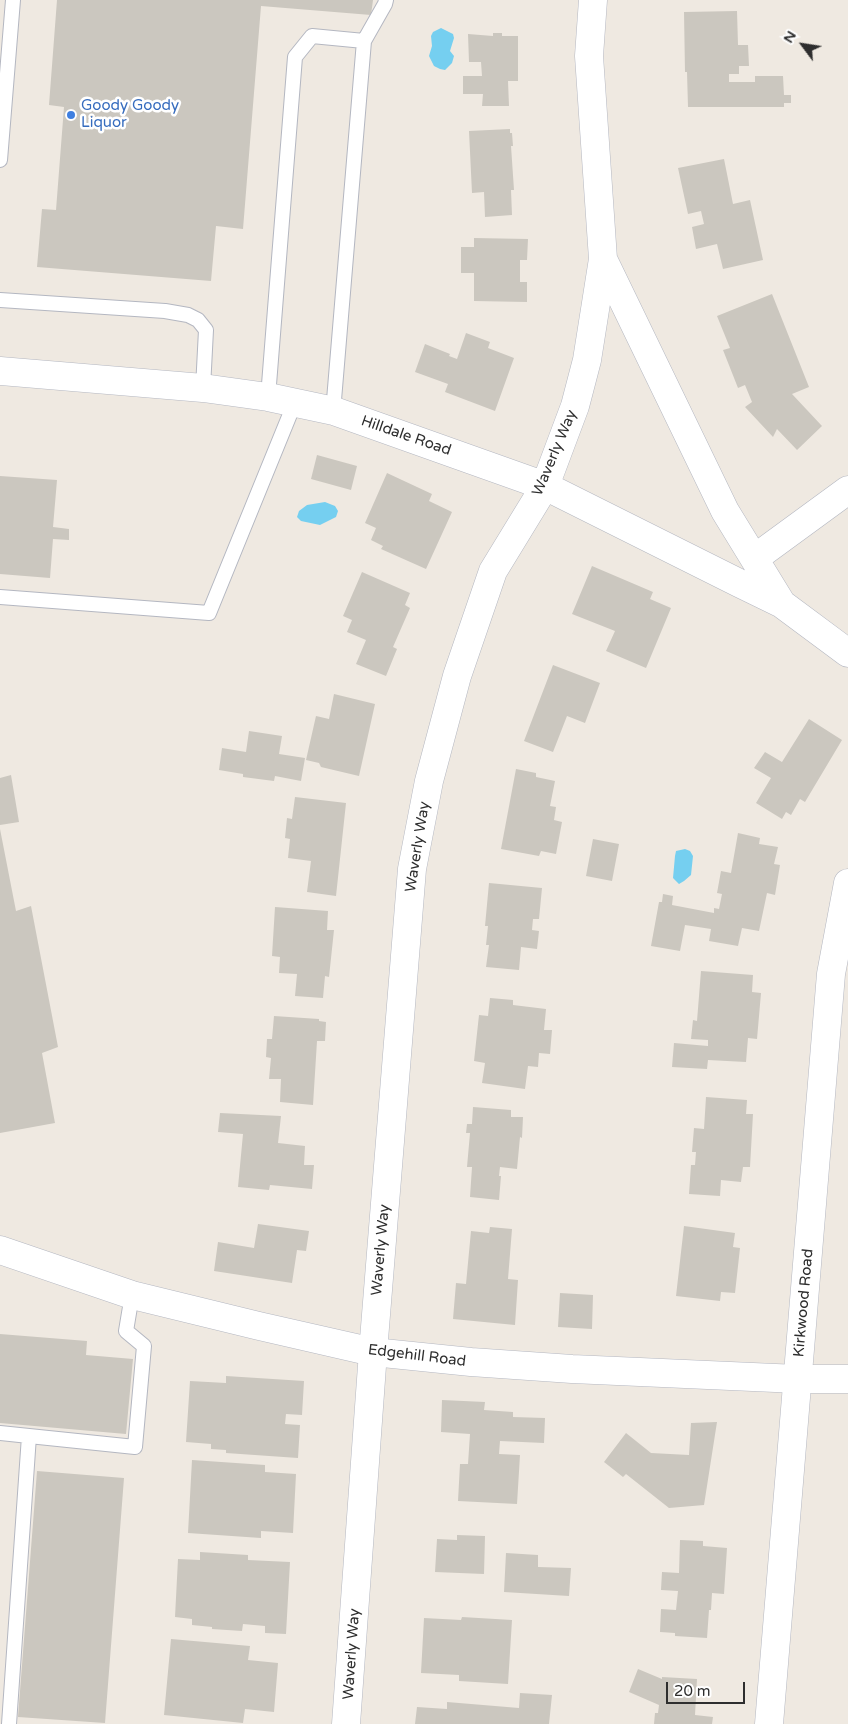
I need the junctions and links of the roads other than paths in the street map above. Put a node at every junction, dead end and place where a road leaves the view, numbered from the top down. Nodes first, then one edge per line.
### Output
1 (14, 0) edge
2 (386, 0) edge
3 (593, 0) edge
4 (364, 41) junction
5 (0, 160) edge
6 (603, 259) junction
7 (0, 300) edge
8 (0, 371) edge
9 (203, 388) junction
10 (268, 397) junction
11 (295, 402) junction
12 (332, 412) junction
13 (545, 486) junction
14 (848, 490) edge
15 (755, 558) junction
16 (0, 597) edge
17 (782, 604) junction
18 (848, 653) edge
19 (848, 883) edge
20 (0, 1250) edge
21 (132, 1295) junction
22 (373, 1352) junction
23 (798, 1379) junction
24 (848, 1379) edge
25 (0, 1433) edge
26 (29, 1436) junction
27 (9, 1724) edge
28 (346, 1724) edge
29 (769, 1724) edge

1 - 5 lane
2 - 4 lane
3 - 6 street, Waverly Way
4 - 10 lane
4 - 12 lane
6 - 13 street, Waverly Way
6 - 15 street, Hilldale Road
7 - 9 lane
8 - 9 street, Hilldale Road
9 - 10 street, Hilldale Road
10 - 11 street, Hilldale Road
11 - 12 street, Hilldale Road
11 - 16 lane
12 - 13 street, Hilldale Road
13 - 17 street, Hilldale Road
13 - 22 street, Waverly Way
14 - 15 street
15 - 17 street, Hilldale Road
17 - 18 street, Hilldale Road
19 - 23 street, Kirkwood Road
20 - 21 street, Edgehill Road
21 - 22 street, Edgehill Road
21 - 26 lane
22 - 23 street, Edgehill Road
22 - 28 street, Waverly Way
23 - 24 street, Edgehill Road
23 - 29 street, Kirkwood Road
25 - 26 lane
26 - 27 lane

